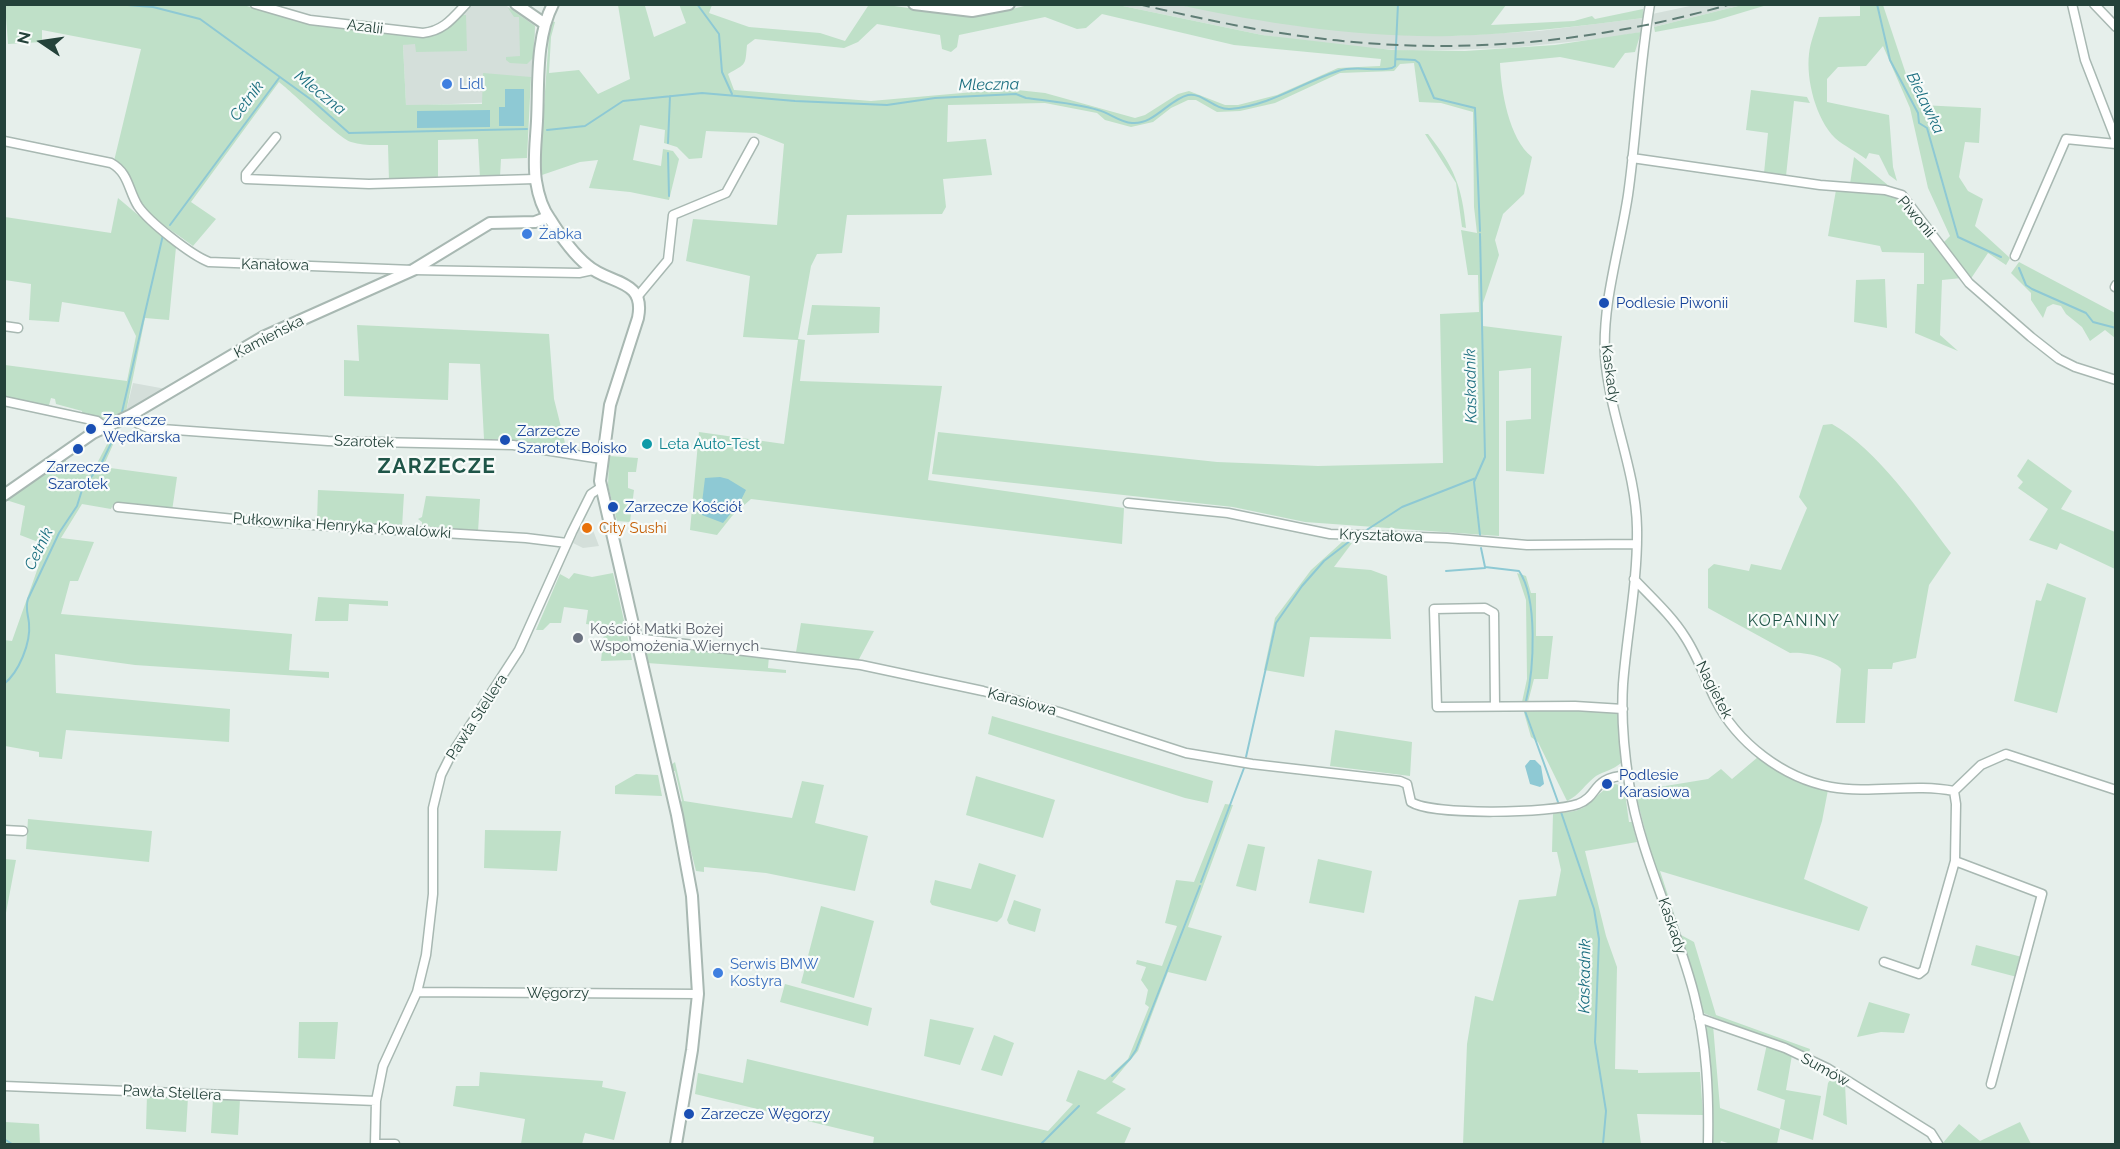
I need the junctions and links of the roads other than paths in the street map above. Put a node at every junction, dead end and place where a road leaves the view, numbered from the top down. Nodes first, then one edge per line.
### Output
1 (255, 4) edge
2 (466, 4) edge
3 (516, 4) edge
4 (553, 4) edge
5 (914, 4) edge
6 (1009, 4) edge
7 (1650, 4) edge
8 (2073, 4) edge
9 (2094, 4) edge
10 (545, 24) junction
11 (2115, 27) edge
12 (276, 136) dead end
13 (4, 141) edge
14 (754, 142) dead end
15 (2115, 142) edge
16 (1632, 158) junction
17 (536, 179) junction
18 (548, 217) junction
19 (2015, 255) dead end
20 (413, 270) junction
21 (593, 270) junction
22 (638, 297) junction
23 (4, 326) edge
24 (18, 328) dead end
25 (2115, 380) edge
26 (4, 401) edge
27 (131, 416) junction
28 (105, 427) junction
29 (601, 459) junction
30 (600, 488) junction
31 (4, 495) edge
32 (1128, 503) dead end
33 (118, 507) dead end
34 (567, 543) junction
35 (1637, 544) junction
36 (1634, 579) junction
37 (635, 639) junction
38 (1495, 706) junction
39 (1623, 709) junction
40 (1628, 775) junction
41 (2115, 790) edge
42 (1954, 791) junction
43 (4, 830) edge
44 (23, 831) dead end
45 (1955, 861) junction
46 (1884, 962) dead end
47 (417, 992) junction
48 (698, 994) junction
49 (1700, 1018) junction
50 (1990, 1084) dead end
51 (4, 1086) edge
52 (376, 1101) junction
53 (375, 1144) edge
54 (395, 1144) edge
55 (676, 1144) edge
56 (1708, 1144) edge
57 (1938, 1144) edge

1 - 2 street, Azalii
3 - 10 street
4 - 10 street
5 - 6 street
7 - 16 street, Kaskady
8 - 15 street
9 - 11 street
10 - 17 street
12 - 17 street
13 - 20 street, Kanałowa
14 - 22 street
15 - 19 street
16 - 25 street, Piwonii
16 - 35 street, Kaskady
17 - 18 street
18 - 20 street, Kamieńska
18 - 21 street
20 - 21 street, Kanałowa
20 - 27 street, Kamieńska
21 - 22 street
22 - 29 street
23 - 24 street
26 - 28 street
27 - 28 street, Kamieńska
27 - 29 street, Szarotek
28 - 31 street, Kamieńska
29 - 30 street
30 - 34 street, Pawła Stellera
30 - 37 street
32 - 35 street, Kryształowa
33 - 34 street, Pułkownika Henryka Kowalówki
34 - 47 street, Pawła Stellera
35 - 36 street, Kaskady
36 - 39 street, Kaskady
36 - 42 street, Nagietek
37 - 40 street, Karasiowa
37 - 48 street
38 - 38 street
38 - 39 street
39 - 40 street, Kaskady
40 - 49 street, Kaskady
41 - 42 street
42 - 45 street
43 - 44 street
45 - 46 street
45 - 50 street
47 - 48 street, Węgorzy
47 - 52 street, Pawła Stellera
48 - 55 street
49 - 56 street, Kaskady
49 - 57 street, Sumów
51 - 52 street, Pawła Stellera
52 - 53 street, Pawła Stellera
53 - 54 street, Pawła Stellera

